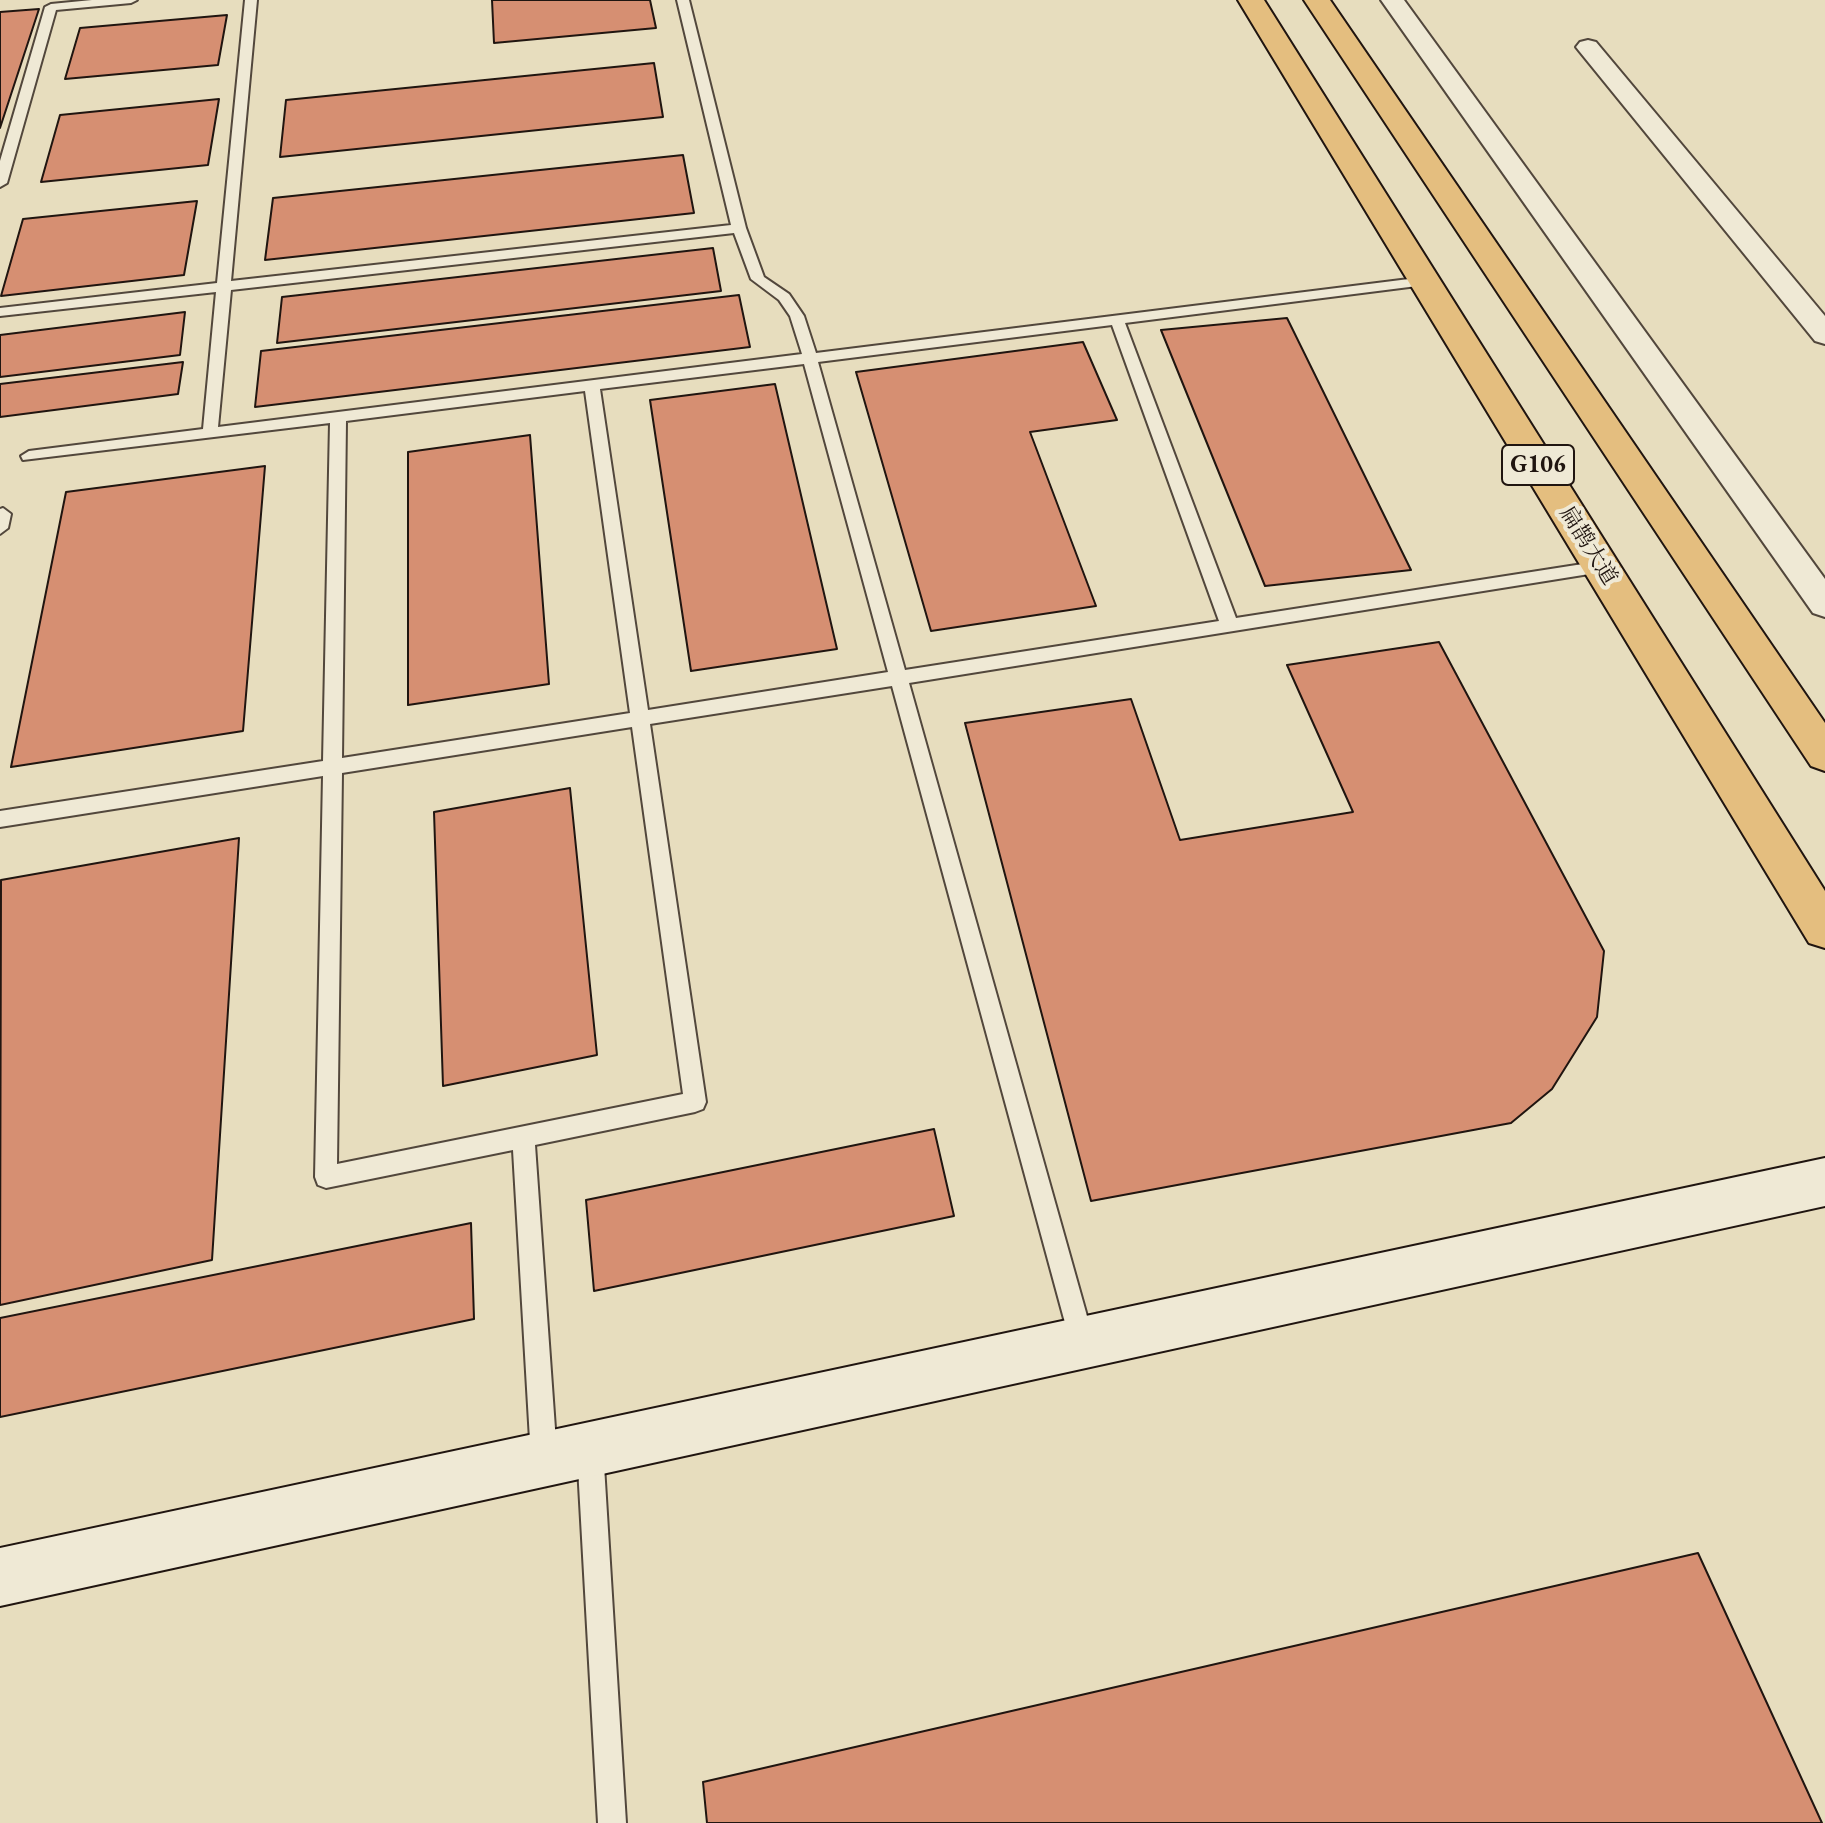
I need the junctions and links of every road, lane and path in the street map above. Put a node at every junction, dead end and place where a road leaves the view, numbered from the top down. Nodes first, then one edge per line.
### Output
1 (131, 0) edge
2 (251, 0) edge
3 (683, 0) edge
4 (1251, 0) edge
5 (1317, 0) edge
6 (1392, 0) edge
7 (1588, 47) dead end
8 (0, 183) edge
9 (739, 228) junction
10 (1425, 281) junction
11 (224, 287) junction
12 (0, 312) edge
13 (1117, 320) junction
14 (1825, 335) edge
15 (810, 358) junction
16 (592, 385) junction
17 (338, 417) junction
18 (210, 433) junction
19 (29, 456) dead end
20 (1602, 567) junction
21 (1825, 604) edge
22 (1230, 626) junction
23 (898, 678) junction
24 (640, 719) junction
25 (1825, 755) edge
26 (332, 767) junction
27 (0, 819) edge
28 (1825, 929) edge
29 (523, 1138) junction
30 (1825, 1182) edge
31 (1082, 1343) junction
32 (567, 1454) junction
33 (0, 1577) edge
34 (612, 1823) edge

1 - 8 lane
2 - 11 lane
3 - 9 lane
4 - 10 highway, 扁鹊大道 / G106
5 - 25 highway, G106
6 - 21 street
7 - 14 street
9 - 11 lane
9 - 15 lane
10 - 13 lane
10 - 20 highway, 扁鹊大道 / G106
11 - 12 lane
11 - 18 lane
13 - 15 lane
13 - 22 lane
15 - 16 lane
15 - 23 lane
16 - 17 lane
16 - 24 lane
17 - 18 lane
17 - 26 lane
18 - 19 lane
20 - 22 lane
20 - 28 highway, 扁鹊大道 / G106
22 - 23 lane
23 - 24 lane
23 - 31 lane
24 - 26 lane
24 - 29 lane
26 - 27 lane
26 - 29 lane
29 - 32 lane
30 - 31 main road
31 - 32 main road
32 - 33 main road
32 - 34 lane

